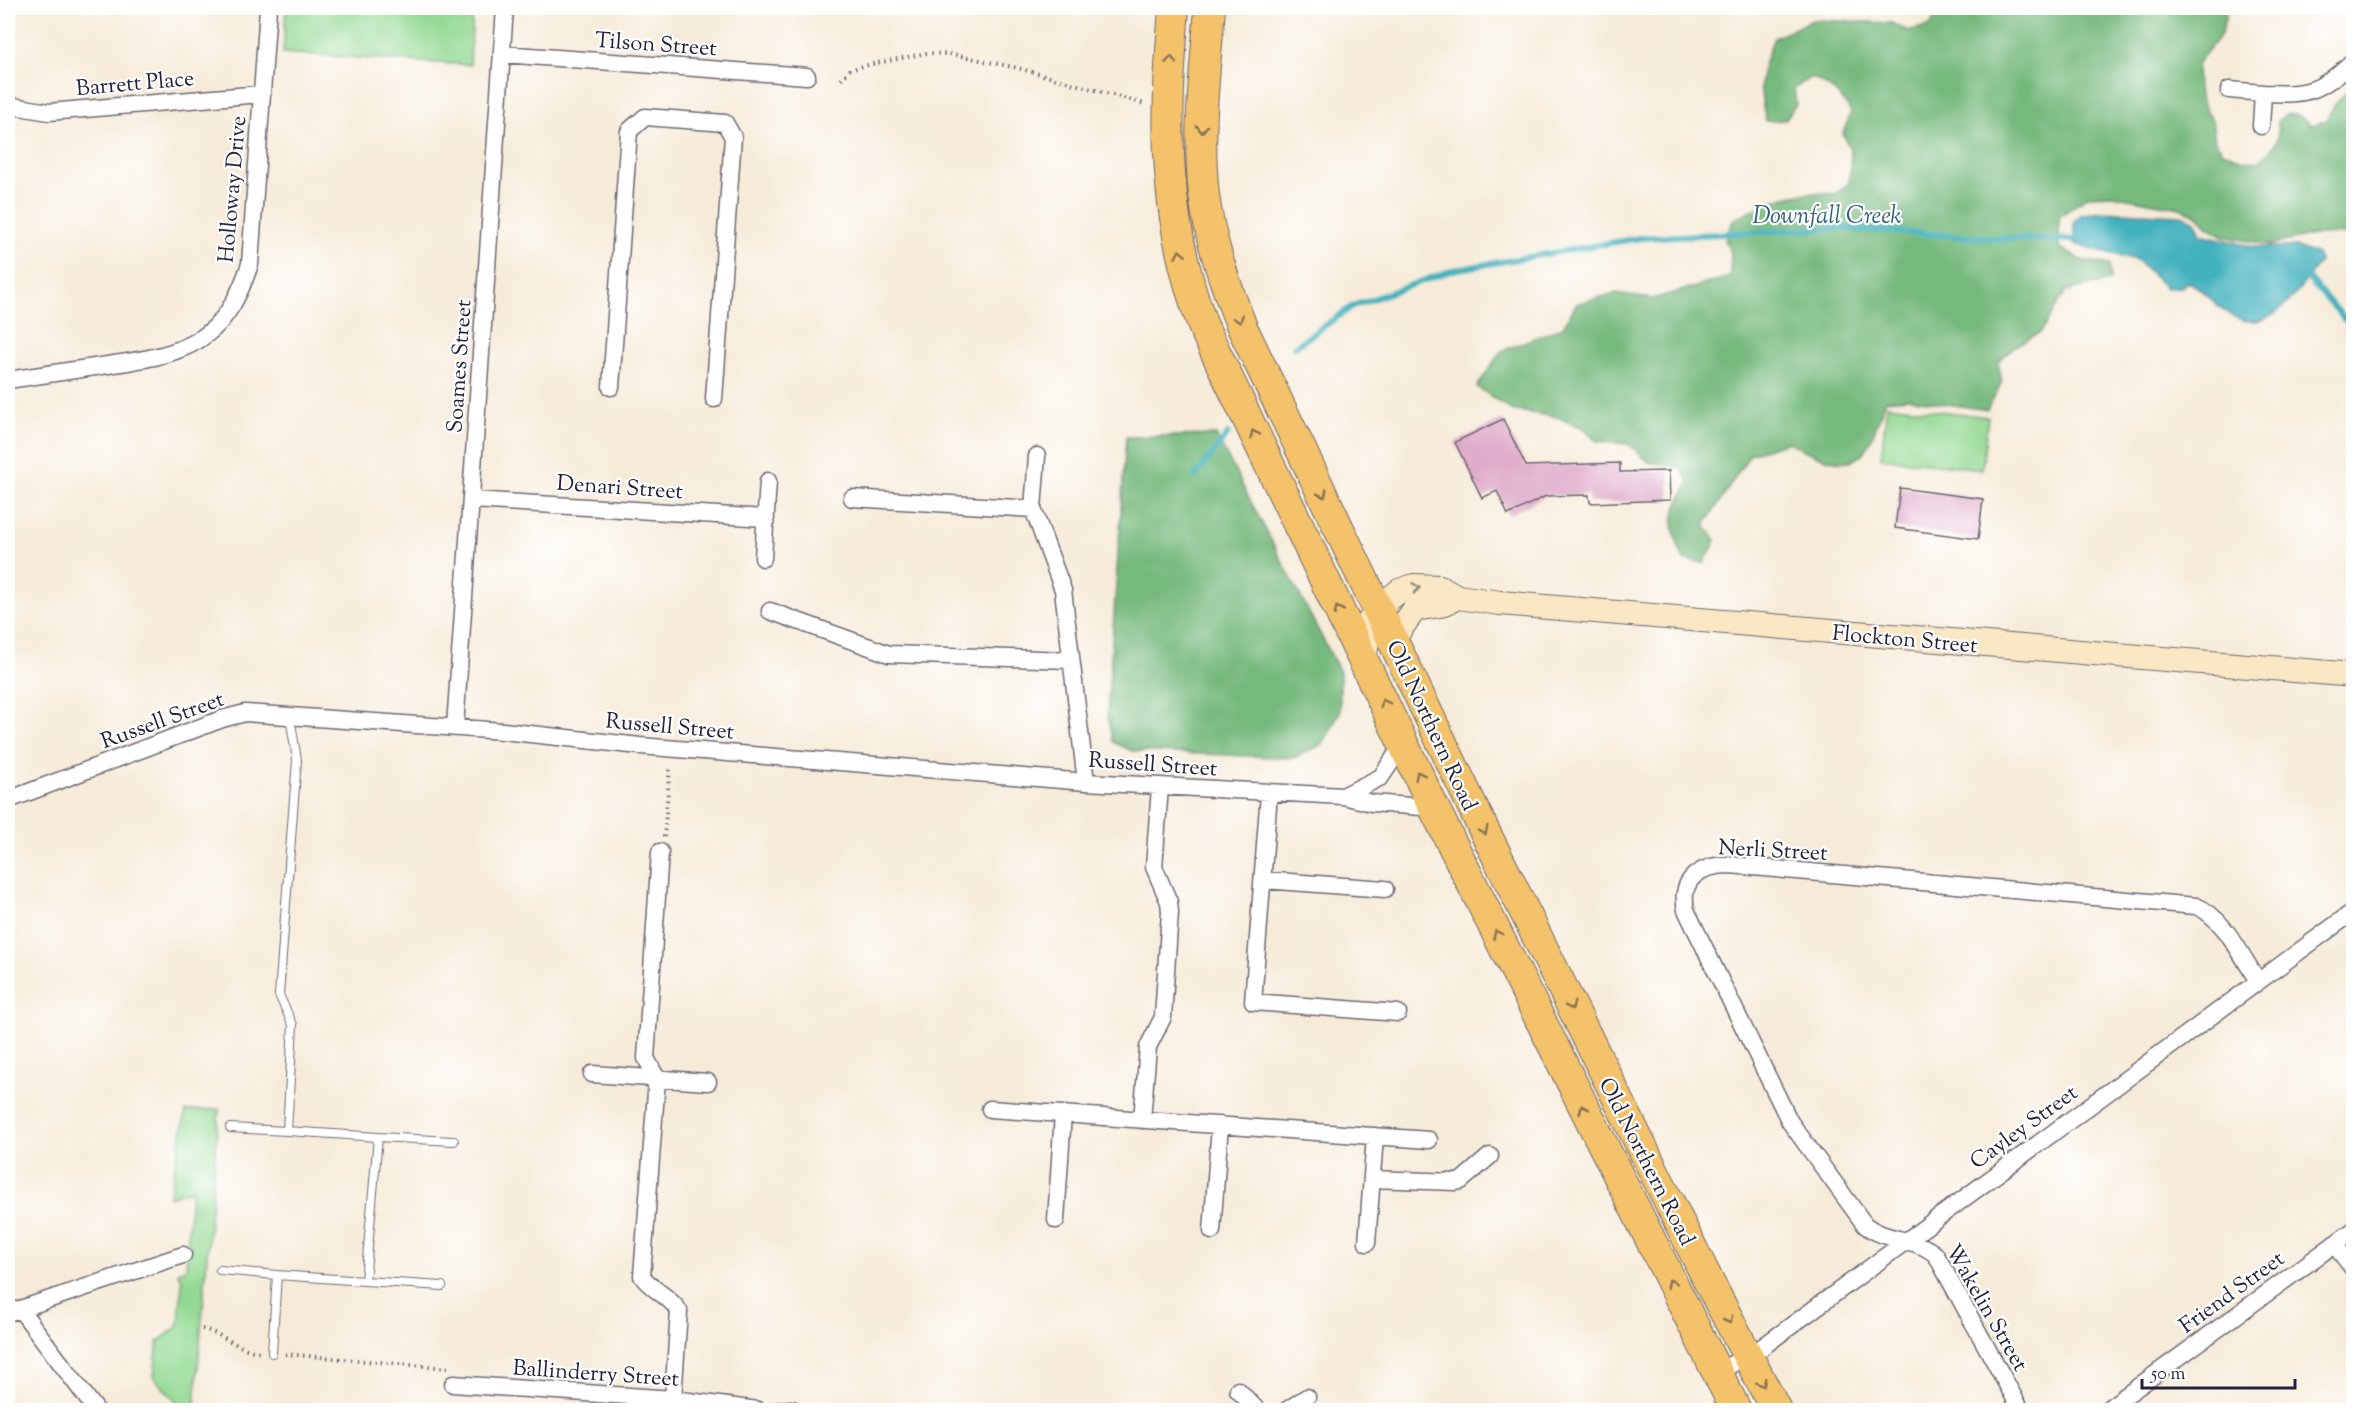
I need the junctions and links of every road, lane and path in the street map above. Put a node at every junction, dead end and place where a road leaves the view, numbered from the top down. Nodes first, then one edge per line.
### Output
1 (268, 8) edge
2 (505, 8) edge
3 (1174, 8) edge
4 (1210, 8) edge
5 (502, 54) junction
6 (2354, 60) edge
7 (807, 76) dead end
8 (841, 78) dead end
9 (2229, 90) dead end
10 (2263, 93) junction
11 (261, 94) junction
12 (1148, 105) dead end
13 (13, 106) dead end
14 (2261, 126) dead end
15 (8, 380) edge
16 (612, 387) dead end
17 (714, 399) dead end
18 (1037, 456) dead end
19 (768, 481) dead end
20 (852, 498) dead end
21 (472, 500) junction
22 (1033, 509) junction
23 (766, 518) junction
24 (763, 558) dead end
25 (1458, 597) junction
26 (1378, 608) junction
27 (770, 611) dead end
28 (1393, 639) junction
29 (1071, 660) junction
30 (1364, 662) junction
31 (2354, 675) edge
32 (290, 717) junction
33 (455, 727) junction
34 (1404, 743) junction
35 (670, 768) dead end
36 (1086, 782) junction
37 (1160, 787) junction
38 (1269, 793) junction
39 (1343, 796) junction
40 (8, 800) edge
41 (1434, 808) junction
42 (660, 852) joint
43 (1263, 880) junction
44 (1385, 889) dead end
45 (2354, 910) edge
46 (2258, 981) junction
47 (1398, 1013) dead end
48 (592, 1074) dead end
49 (657, 1079) junction
50 (708, 1082) dead end
51 (990, 1109) dead end
52 (1063, 1114) junction
53 (1142, 1120) junction
54 (1220, 1125) junction
55 (230, 1128) dead end
56 (287, 1131) junction
57 (1375, 1136) junction
58 (378, 1137) junction
59 (1429, 1140) dead end
60 (454, 1141) dead end
61 (1490, 1155) dead end
62 (1372, 1179) junction
63 (1056, 1220) dead end
64 (2354, 1230) edge
65 (1212, 1231) dead end
66 (1905, 1240) junction
67 (1367, 1243) dead end
68 (2334, 1244) junction
69 (183, 1255) dead end
70 (220, 1270) dead end
71 (2354, 1270) edge
72 (277, 1275) junction
73 (365, 1281) junction
74 (1710, 1284) junction
75 (442, 1286) dead end
76 (14, 1311) edge
77 (1688, 1318) junction
78 (202, 1329) dead end
79 (272, 1353) junction
80 (1748, 1355) junction
81 (1716, 1373) junction
82 (453, 1384) joint
83 (1238, 1390) dead end
84 (1307, 1397) dead end
85 (673, 1399) junction
86 (91, 1409) edge
87 (733, 1409) edge
88 (758, 1410) edge
89 (1257, 1410) edge
90 (1287, 1410) edge
91 (1736, 1410) edge
92 (1776, 1410) edge
93 (2021, 1410) edge
94 (2106, 1410) edge

1 - 11 street, Holloway Drive
2 - 5 street, Soames Street
30 -> 3 highway, Old Northern Road
4 -> 26 highway, Old Northern Road
5 - 7 street, Tilson Street
5 - 21 street, Soames Street
6 - 10 street
8 - 12 path
9 - 10 street
10 - 14 street
11 - 13 street, Barrett Place
11 - 15 street, Holloway Drive
16 - 17 street
18 - 22 street
19 - 23 street
20 - 22 street
21 - 23 street, Denari Street
21 - 33 street, Soames Street
22 - 29 street
23 - 24 street
26 -> 25 street, Flockton Street
25 - 28 street, Flockton Street
25 - 31 street, Flockton Street
26 - 28 highway, Old Northern Road
26 - 30 street
27 - 29 street
28 -> 74 highway, Old Northern Road
29 - 36 street
34 -> 30 highway, Old Northern Road
32 - 33 street, Russell Street
32 - 40 street, Russell Street
32 - 56 lane
33 - 36 street, Russell Street
34 - 39 street, Russell Street
41 -> 34 highway, Old Northern Road
35 - 42 path
36 - 37 street, Russell Street
37 - 38 street, Russell Street
37 - 53 street
38 - 39 street, Russell Street
38 - 43 street
39 - 41 street, Russell Street
77 -> 41 highway, Old Northern Road
42 - 49 street
43 - 44 street
43 - 47 street
45 - 46 street, Cayley Street
46 - 66 street, Cayley Street
46 - 66 street, Nerli Street
48 - 49 street
49 - 50 street
49 - 85 street
51 - 52 street
52 - 53 street
52 - 63 street
53 - 54 street
54 - 57 street
54 - 65 street
55 - 56 lane
56 - 58 lane
57 - 59 street
57 - 62 street
58 - 60 lane
58 - 73 lane
61 - 62 street
62 - 67 street
64 - 68 street, Friend Street
66 - 80 street, Cayley Street
66 - 93 street, Wakelin Street
68 - 71 street
68 - 94 street, Friend Street
69 - 76 street
70 - 72 lane
72 - 73 lane
72 - 79 lane
73 - 75 lane
74 - 77 highway
74 -> 80 highway, Old Northern Road
76 - 86 street
77 - 81 highway, Old Northern Road
78 - 79 path
79 - 82 path
80 - 81 street, Cayley Street
80 -> 92 highway, Old Northern Road
81 - 91 highway, Old Northern Road
82 - 85 street, Ballinderry Street
83 - 89 street
84 - 90 street
85 - 87 street, Ballinderry Street
87 - 88 street, Ballinderry Street

